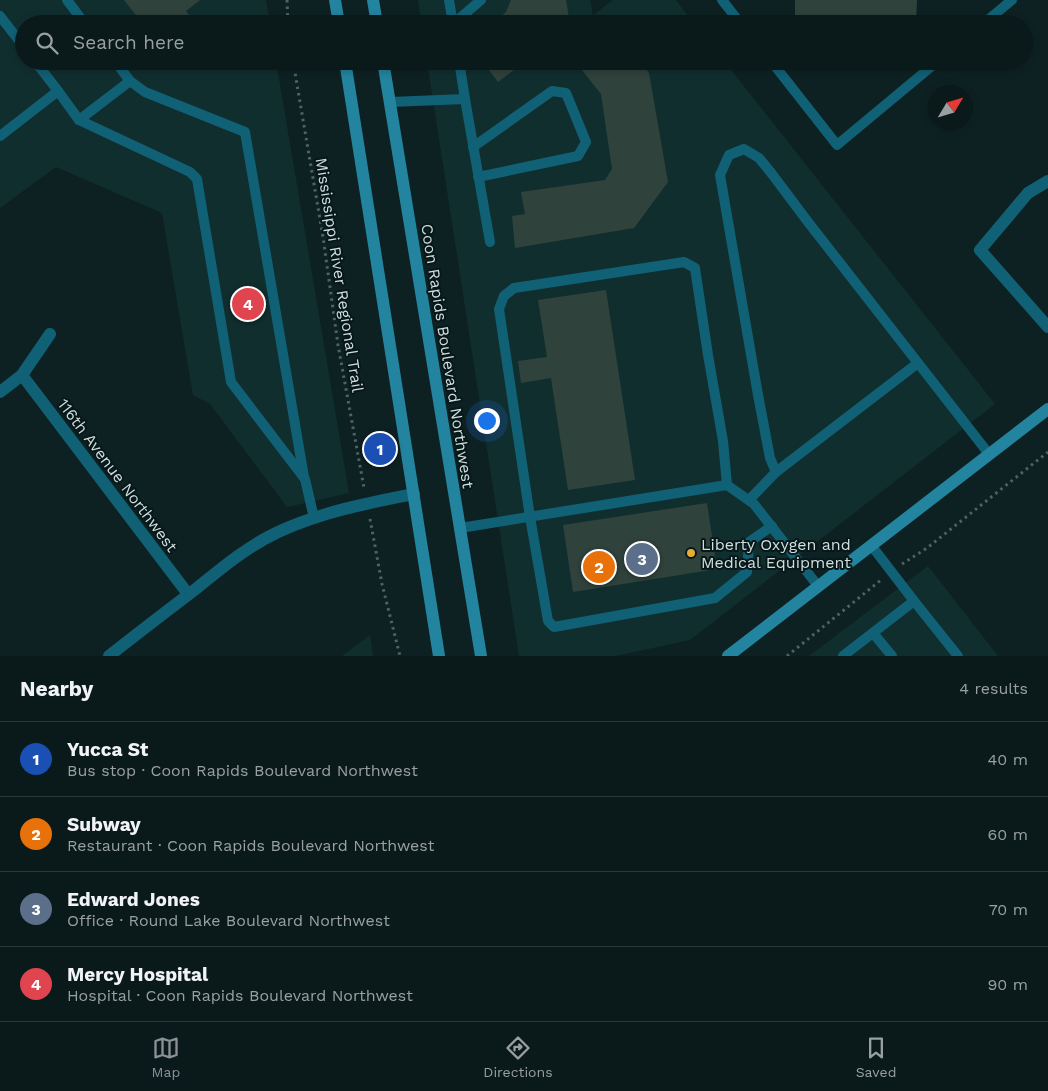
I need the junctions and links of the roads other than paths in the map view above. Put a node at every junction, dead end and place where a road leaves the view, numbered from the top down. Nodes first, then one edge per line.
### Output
1 (67, 0) edge
2 (335, 0) edge
3 (373, 0) edge
4 (449, 0) edge
5 (481, 0) edge
6 (722, 0) edge
7 (1012, 0) edge
8 (78, 15) edge
9 (338, 15) edge
10 (376, 15) edge
11 (452, 15) edge
12 (464, 15) edge
13 (734, 15) edge
14 (994, 15) edge
15 (0, 16) edge
16 (15, 35) edge
17 (42, 70) edge
18 (122, 70) edge
19 (346, 70) edge
20 (385, 70) edge
21 (460, 70) edge
22 (778, 70) edge
23 (927, 70) edge
24 (130, 81) junction
25 (58, 91) junction
26 (465, 98) junction
27 (390, 102) junction
28 (79, 120) junction
29 (0, 136) edge
30 (473, 147) junction
31 (478, 177) junction
32 (1048, 181) edge
33 (490, 242) dead end
34 (1048, 327) edge
35 (50, 334) dead end
36 (918, 362) junction
37 (22, 375) junction
38 (0, 392) edge
39 (1048, 409) edge
40 (989, 454) junction
41 (776, 472) junction
42 (305, 479) junction
43 (727, 484) junction
44 (414, 494) junction
45 (750, 500) junction
46 (530, 517) junction
47 (314, 518) junction
48 (772, 526) junction
49 (460, 528) junction
50 (871, 545) junction
51 (818, 586) junction
52 (188, 594) junction
53 (914, 602) junction
54 (873, 633) junction
55 (109, 656) edge
56 (439, 656) edge
57 (481, 656) edge
58 (728, 656) edge
59 (843, 656) edge
60 (892, 656) edge
61 (958, 656) edge

1 - 8 lane
2 - 9 main road
3 - 10 main road
4 - 11 lane
5 - 12 lane
6 - 13 lane
7 - 14 lane
15 - 16 lane
17 - 25 lane
18 - 24 lane
19 - 44 main road
20 - 27 main road, Coon Rapids Boulevard Northwest
21 - 26 lane
22 - 23 lane
24 - 28 lane
24 - 42 lane
25 - 28 lane
25 - 29 lane
26 - 27 lane
26 - 30 lane
27 - 49 main road, Coon Rapids Boulevard Northwest
28 - 42 lane
30 - 31 lane
30 - 31 lane
31 - 33 lane
32 - 34 street
35 - 37 street
36 - 40 lane
36 - 41 lane
36 - 41 lane
37 - 38 street
37 - 52 street, 116th Avenue Northwest
39 - 40 main road
40 - 50 main road
41 - 45 lane
42 - 47 lane
43 - 45 lane
43 - 46 lane
43 - 46 lane
44 - 47 street
44 - 56 main road
45 - 48 lane
46 - 48 lane
46 - 49 lane
47 - 52 street
48 - 51 lane
49 - 57 main road, Coon Rapids Boulevard Northwest
50 - 51 main road
50 - 53 lane
51 - 58 main road
52 - 55 street
53 - 54 lane
53 - 61 lane
54 - 59 lane
54 - 60 lane

